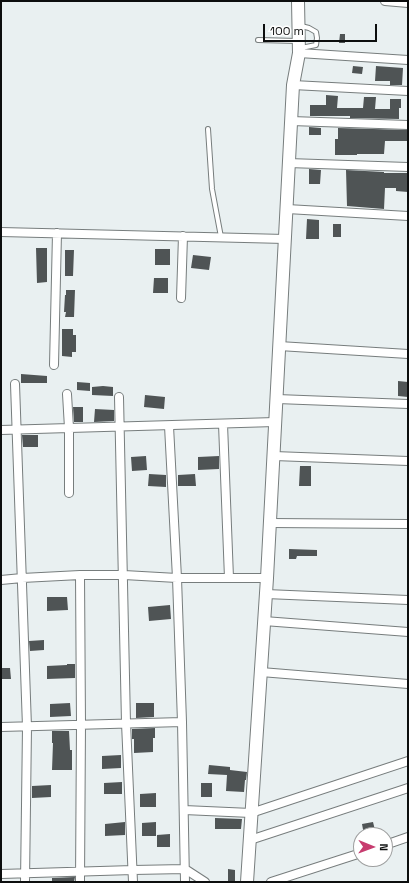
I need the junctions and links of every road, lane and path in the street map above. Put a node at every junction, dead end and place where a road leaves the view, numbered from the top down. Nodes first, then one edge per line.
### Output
1 (298, 1) edge
2 (384, 1) edge
3 (408, 3) edge
4 (298, 26) junction
5 (258, 40) dead end
6 (299, 47) junction
7 (408, 60) edge
8 (293, 85) junction
9 (408, 91) edge
10 (291, 121) junction
11 (408, 125) edge
12 (208, 129) dead end
13 (288, 163) junction
14 (408, 167) edge
15 (287, 209) junction
16 (408, 216) edge
17 (1, 232) edge
18 (57, 234) junction
19 (183, 236) junction
20 (221, 237) junction
21 (285, 239) junction
22 (180, 298) dead end
23 (279, 346) junction
24 (408, 354) edge
25 (54, 365) dead end
26 (15, 384) dead end
27 (67, 394) dead end
28 (119, 397) dead end
29 (277, 400) junction
30 (408, 404) edge
31 (276, 422) junction
32 (223, 424) junction
33 (168, 426) junction
34 (119, 427) junction
35 (69, 428) junction
36 (17, 429) junction
37 (1, 430) edge
38 (274, 456) junction
39 (408, 461) edge
40 (69, 493) dead end
41 (270, 523) junction
42 (408, 524) edge
43 (80, 575) junction
44 (124, 575) junction
45 (22, 578) junction
46 (176, 578) junction
47 (229, 578) junction
48 (268, 578) junction
49 (1, 580) edge
50 (266, 594) junction
51 (408, 600) edge
52 (264, 621) junction
53 (408, 632) edge
54 (261, 672) junction
55 (408, 684) edge
56 (182, 722) junction
57 (126, 723) junction
58 (81, 724) junction
59 (1, 727) edge
60 (27, 727) junction
61 (408, 761) edge
62 (408, 788) edge
63 (184, 810) junction
64 (251, 813) junction
65 (408, 838) edge
66 (250, 840) junction
67 (393, 843) edge
68 (353, 856) edge
69 (185, 869) junction
70 (133, 870) junction
71 (80, 872) junction
72 (1, 874) edge
73 (25, 878) edge
74 (80, 882) edge
75 (133, 882) edge
76 (185, 882) edge
77 (205, 882) edge
78 (247, 882) edge
79 (270, 882) edge

1 - 4 main road
2 - 3 street
4 - 6 main road
4 - 6 lane
5 - 6 lane
6 - 7 street
6 - 8 main road
8 - 9 street
8 - 10 main road
10 - 11 street
10 - 13 main road
12 - 20 lane
13 - 14 street
13 - 15 main road
15 - 16 street
15 - 21 main road
17 - 18 street
18 - 19 street
18 - 25 street
19 - 20 street
19 - 22 street
20 - 21 street
21 - 23 main road
23 - 24 street
23 - 29 main road
26 - 36 street
27 - 35 street
28 - 34 street
29 - 30 street
29 - 31 main road
31 - 32 street
31 - 38 main road
32 - 33 street
32 - 47 street
33 - 34 street
33 - 46 street
34 - 35 street
34 - 44 street
35 - 36 street
35 - 40 street
36 - 37 street
36 - 45 street
38 - 39 street
38 - 41 main road
41 - 42 street
41 - 48 main road
43 - 44 street
43 - 45 street
43 - 58 street
44 - 46 street
44 - 57 street
45 - 49 street
45 - 60 street
46 - 47 street
46 - 56 street
47 - 48 street
48 - 50 main road
50 - 51 street
50 - 52 main road
52 - 53 street
52 - 54 main road
54 - 55 street
54 - 64 main road
56 - 57 street
56 - 63 street
57 - 58 street
57 - 70 street
58 - 60 street
58 - 71 street
59 - 60 street
60 - 73 street
61 - 64 street
62 - 66 street
63 - 64 street
63 - 69 street
64 - 66 main road
65 - 67 street
66 - 78 main road
68 - 79 street
69 - 70 street
69 - 76 street
69 - 77 street
70 - 71 street
70 - 75 street
71 - 73 street
71 - 74 street
72 - 73 street

